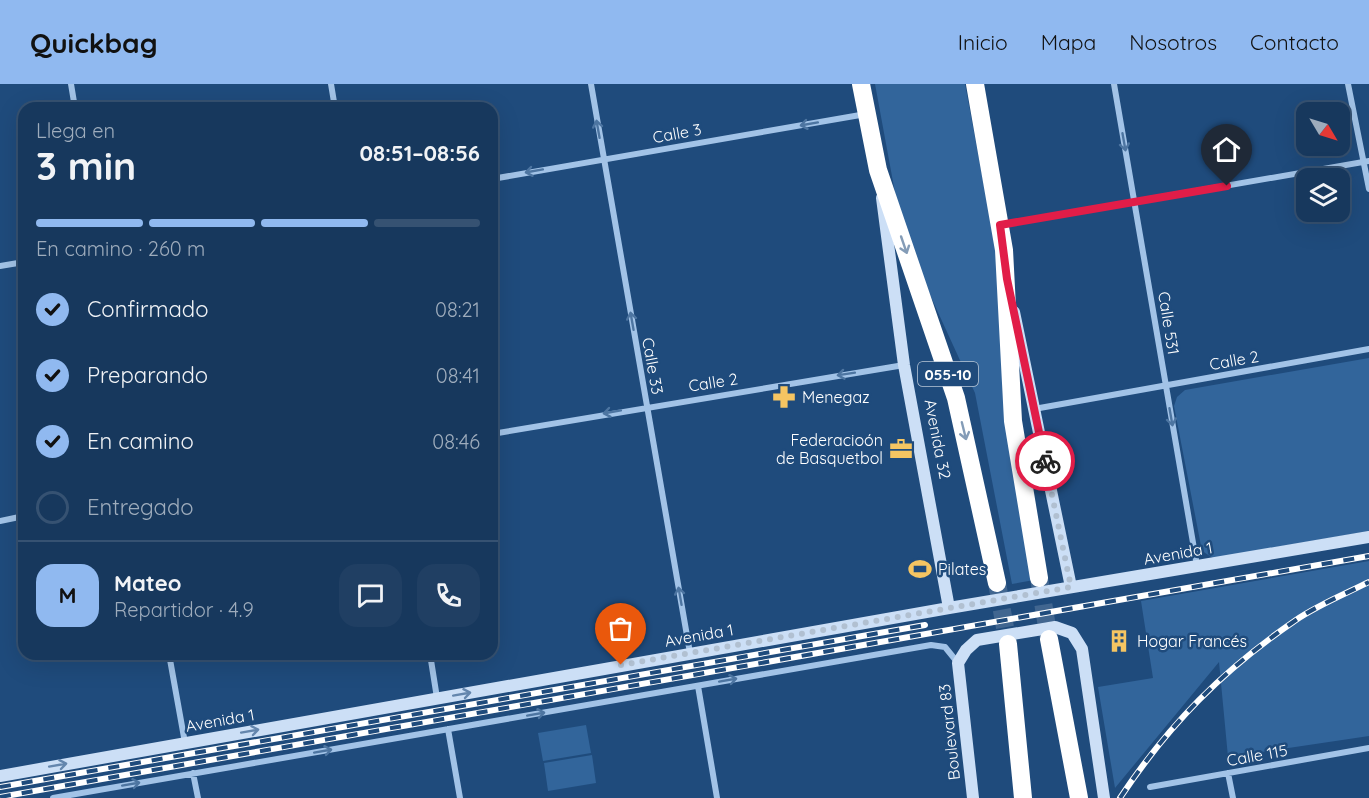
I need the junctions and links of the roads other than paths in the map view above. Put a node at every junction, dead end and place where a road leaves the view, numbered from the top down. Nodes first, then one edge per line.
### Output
1 (70, 84) edge
2 (331, 84) edge
3 (591, 84) edge
4 (861, 84) edge
5 (975, 84) edge
6 (1114, 84) edge
7 (1348, 84) edge
8 (74, 102) edge
9 (334, 102) edge
10 (867, 114) junction
11 (604, 159) junction
12 (1367, 161) edge
13 (878, 170) junction
14 (498, 178) edge
15 (1369, 189) edge
16 (1136, 202) junction
17 (1000, 225) junction
18 (18, 263) edge
19 (0, 266) edge
20 (1007, 279) junction
21 (1369, 349) edge
22 (904, 364) junction
23 (1166, 387) junction
24 (647, 406) junction
25 (1034, 408) junction
26 (498, 433) edge
27 (18, 517) edge
28 (0, 521) edge
29 (1369, 537) edge
30 (1197, 566) junction
31 (1039, 578) tunnel mouth
32 (997, 583) tunnel mouth
33 (1071, 587) junction
34 (949, 608) junction
35 (1049, 639) tunnel mouth
36 (1008, 644) tunnel mouth
37 (690, 653) junction
38 (170, 660) edge
39 (431, 660) edge
40 (958, 663) junction
41 (698, 686) junction
42 (437, 698) junction
43 (448, 729) junction
44 (184, 743) junction
45 (1369, 748) edge
46 (193, 773) junction
47 (1228, 773) junction
48 (0, 776) edge
49 (1150, 787) dead end
50 (53, 798) edge
51 (198, 798) edge
52 (460, 798) edge
53 (717, 798) edge
54 (972, 798) edge
55 (1023, 798) edge
56 (1078, 798) edge
57 (1104, 798) edge
58 (1233, 798) edge

1 - 8 street
2 - 9 street
11 -> 3 street, Calle 33
4 - 10 highway, Avenida 32 / 055-10
5 - 17 highway
6 -> 16 street, Calle 531
7 - 12 street
10 -> 11 street, Calle 3
10 - 13 highway, Avenida 32 / 055-10
11 -> 14 street, Calle 3
24 -> 11 street, Calle 33
12 - 15 street
12 - 16 street
13 - 22 street, Avenida 32
13 -> 32 highway, Avenida 32 / 055-10
16 - 17 street
16 - 23 street, Calle 531
17 - 20 highway
18 - 19 street
20 - 25 street
20 - 31 highway
21 - 23 street, Calle 2
22 -> 24 street, Calle 2
22 - 34 street, Avenida 32
23 - 25 street, Calle 2
23 -> 30 street, Calle 531
24 -> 26 street, Calle 2
37 -> 24 street, Calle 33
25 - 33 street
27 - 28 street
29 - 30 street, Avenida 1
30 - 33 street, Avenida 1
33 - 34 street, Avenida 1
34 - 37 street, Avenida 1
35 - 56 highway
36 - 55 highway
42 -> 37 street, Avenida 1
38 - 44 street
39 - 42 street
41 -> 40 street
40 - 54 street, Boulevard 83
40 - 57 street
43 -> 41 street
41 - 53 street
44 -> 42 street, Avenida 1
46 -> 43 street
43 - 52 street
48 -> 44 street, Avenida 1
45 - 47 street, Calle 115
50 -> 46 street
46 - 51 street
47 - 49 street, Calle 115
47 - 58 street

